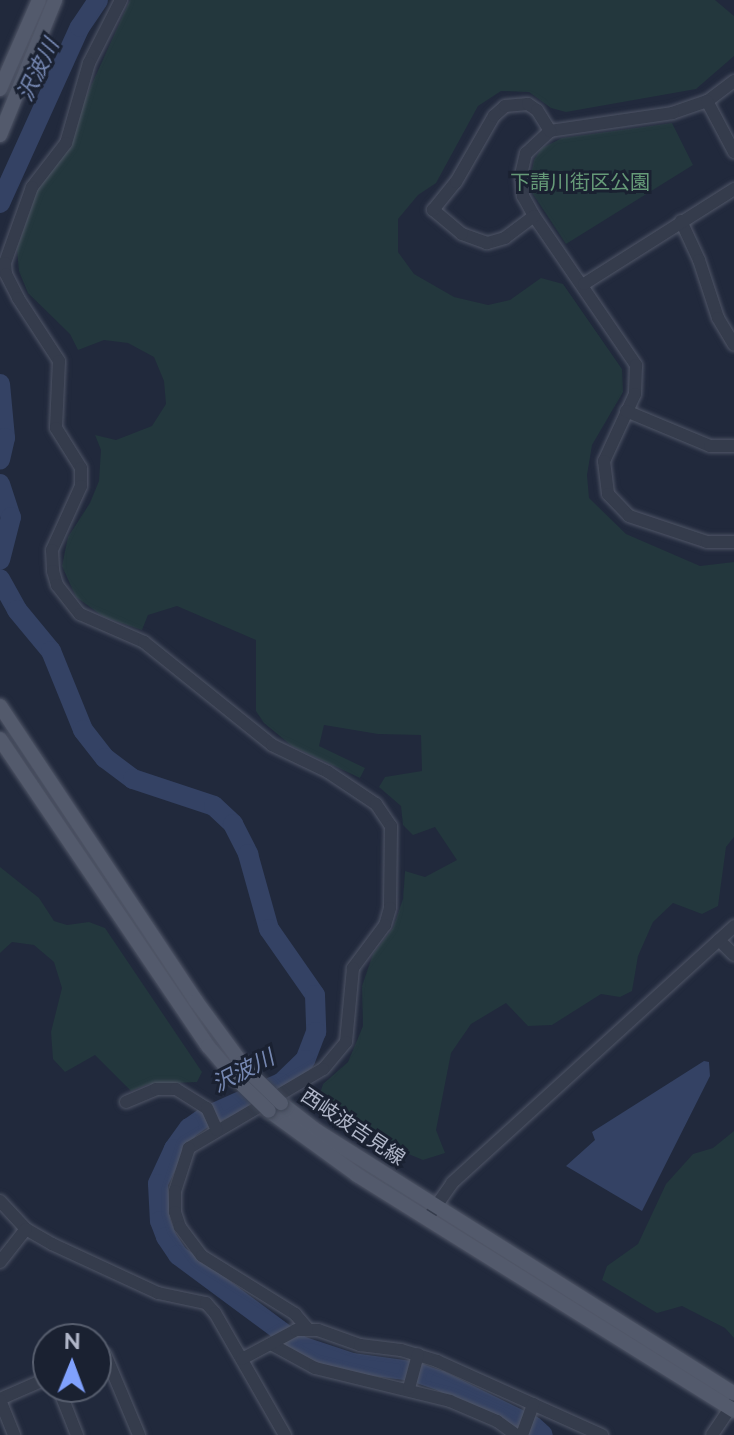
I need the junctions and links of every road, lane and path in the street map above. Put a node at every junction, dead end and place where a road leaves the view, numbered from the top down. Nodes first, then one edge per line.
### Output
1 (39, 0) edge
2 (55, 0) edge
3 (121, 0) edge
4 (734, 81) edge
5 (0, 89) edge
6 (707, 101) junction
7 (550, 131) junction
8 (0, 135) edge
9 (734, 152) edge
10 (734, 189) edge
11 (534, 216) junction
12 (681, 221) junction
13 (584, 284) junction
14 (734, 345) edge
15 (626, 411) junction
16 (734, 446) edge
17 (734, 542) edge
18 (1, 715) edge
19 (0, 739) edge
20 (734, 926) edge
21 (719, 940) junction
22 (734, 955) edge
23 (241, 1073) junction
24 (126, 1102) dead end
25 (216, 1128) junction
26 (1, 1204) edge
27 (432, 1212) junction
28 (26, 1229) junction
29 (0, 1262) edge
30 (302, 1329) junction
31 (272, 1343) junction
32 (417, 1358) junction
33 (242, 1359) junction
34 (112, 1371) edge
35 (32, 1385) edge
36 (410, 1386) junction
37 (0, 1400) edge
38 (64, 1403) edge
39 (733, 1404) edge
40 (532, 1407) junction
41 (521, 1434) edge
42 (14, 1435) edge
43 (77, 1435) edge
44 (139, 1435) edge
45 (285, 1435) edge
46 (602, 1435) edge
47 (712, 1435) edge

1 - 5 main road
2 - 8 main road
3 - 25 street
4 - 6 street
6 - 7 street
6 - 9 street
7 - 11 street
7 - 11 street
10 - 12 street
11 - 13 street
12 - 13 street
12 - 14 street
13 - 15 street
15 - 16 street
15 - 17 street
18 - 23 main road, 西岐波吉見線
19 - 23 main road, 西岐波吉見線
20 - 21 street
21 - 22 street
21 - 27 street
23 - 27 main road, 西岐波吉見線, bridge
24 - 25 street
25 - 30 street
26 - 28 street
27 - 39 main road, 西岐波吉見線
28 - 29 street
28 - 33 street
30 - 31 street
30 - 32 street
31 - 33 street
31 - 36 street
32 - 36 street
32 - 40 street
33 - 45 street
34 - 44 street
35 - 37 street
36 - 41 street
37 - 42 street
38 - 43 street
39 - 47 street
40 - 41 street
40 - 46 street

